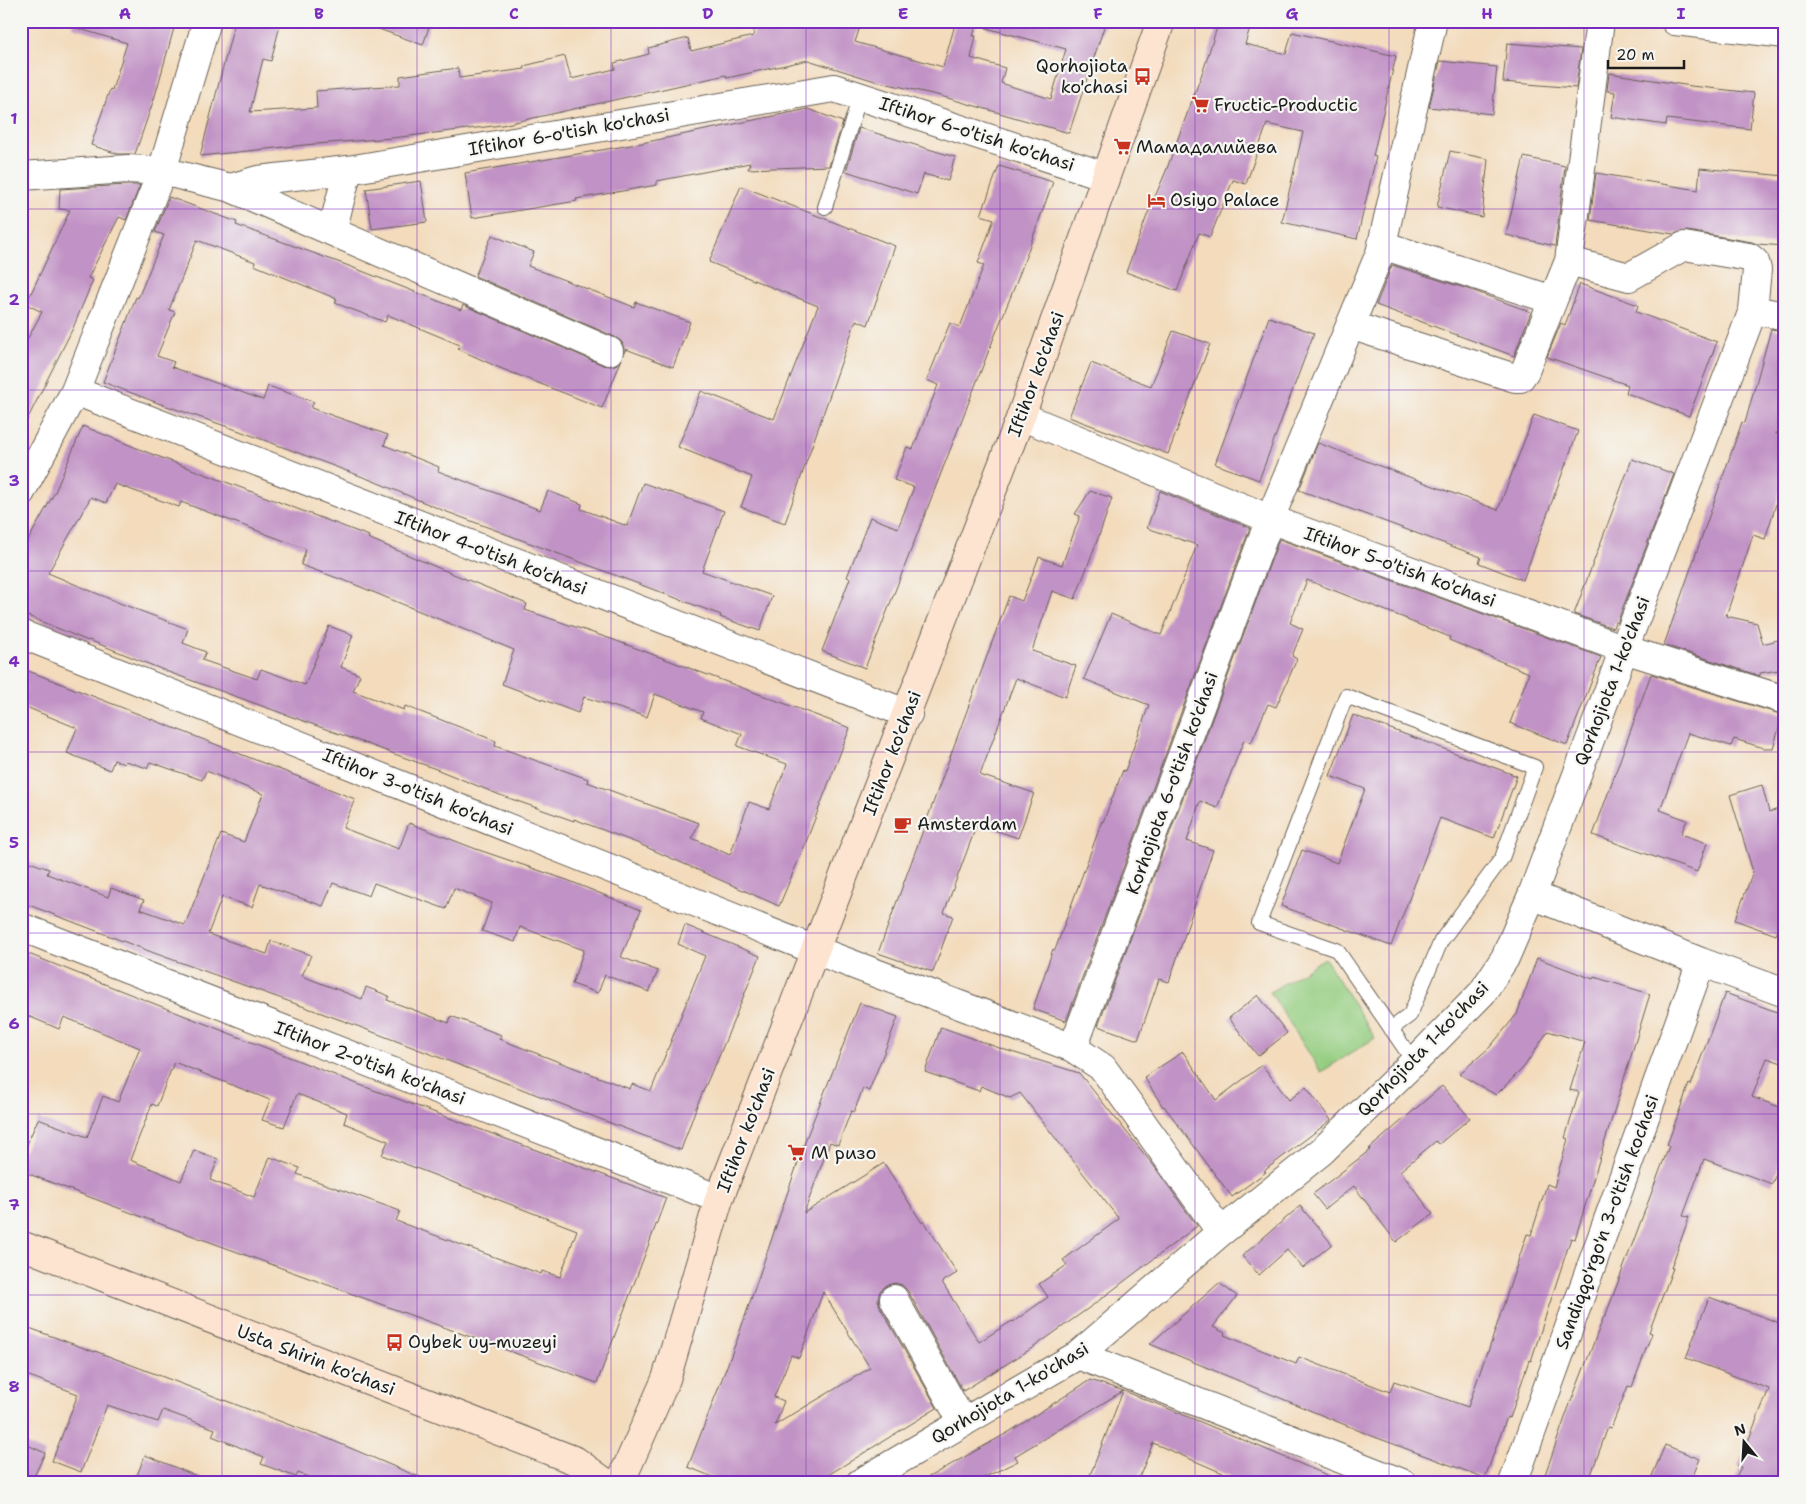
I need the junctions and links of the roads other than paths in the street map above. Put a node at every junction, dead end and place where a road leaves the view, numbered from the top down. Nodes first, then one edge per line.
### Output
1 (207, 21) edge
2 (1161, 21) edge
3 (1433, 21) edge
4 (1600, 21) edge
5 (1675, 21) edge
6 (1785, 34) edge
7 (860, 96) junction
8 (348, 170) junction
9 (162, 171) junction
10 (21, 176) edge
11 (1105, 176) junction
12 (232, 188) junction
13 (825, 207) dead end
14 (332, 232) junction
15 (1382, 245) junction
16 (1569, 261) junction
17 (1553, 300) junction
18 (1753, 310) junction
19 (1785, 316) edge
20 (1350, 326) junction
21 (609, 351) dead end
22 (75, 391) junction
23 (1022, 416) junction
24 (21, 492) edge
25 (1270, 519) junction
26 (21, 634) edge
27 (1624, 649) junction
28 (1785, 700) edge
29 (908, 714) junction
30 (1532, 895) junction
31 (21, 927) edge
32 (815, 950) junction
33 (1701, 962) junction
34 (1785, 993) edge
35 (1391, 1029) junction
36 (1074, 1048) junction
37 (1414, 1062) junction
38 (719, 1199) junction
39 (1221, 1232) junction
40 (21, 1245) edge
41 (894, 1299) dead end
42 (1078, 1355) junction
43 (963, 1423) junction
44 (606, 1483) edge
45 (620, 1483) edge
46 (860, 1483) edge
47 (1402, 1483) edge
48 (1513, 1483) edge

1 - 9 street
2 - 11 main road, Iftihor ko'chasi
3 - 15 street, Korhojiota 6-o'tish ko'chasi
4 - 16 street
5 - 6 street
7 - 8 street, Iftihor 6-o'tish ko'chasi
7 - 11 street, Iftihor 6-o'tish ko'chasi
7 - 13 lane
8 - 12 street, Iftihor 6-o'tish ko'chasi
8 - 14 street
9 - 10 street
9 - 12 street
9 - 22 street
11 - 23 main road, Iftihor ko'chasi
12 - 14 street
14 - 21 street
15 - 17 street
15 - 20 street, Korhojiota 6-o'tish ko'chasi
16 - 17 street
16 - 18 street, Qorhojiota 1-ko'chasi
17 - 20 street
18 - 19 street
18 - 27 street, Qorhojiota 1-ko'chasi
20 - 25 street, Korhojiota 6-o'tish ko'chasi
22 - 24 street
22 - 29 street, Iftihor 4-o'tish ko'chasi
23 - 25 street, Iftihor 5-o'tish ko'chasi
23 - 29 main road, Iftihor ko'chasi
25 - 27 street, Iftihor 5-o'tish ko'chasi
25 - 36 street, Korhojiota 6-o'tish ko'chasi
26 - 32 street, Iftihor 3-o'tish ko'chasi
27 - 28 street, Iftihor 5-o'tish ko'chasi
27 - 30 street, Qorhojiota 1-ko'chasi
29 - 32 main road, Iftihor ko'chasi
30 - 33 street
30 - 37 street, Qorhojiota 1-ko'chasi
31 - 38 street, Iftihor 2-o'tish ko'chasi
32 - 36 street
32 - 38 main road, Iftihor ko'chasi
33 - 34 street
33 - 48 street, Sandiqqo'rgo'n 3-o'tish kochasi
35 - 35 lane
35 - 37 lane
36 - 39 street
37 - 39 street, Qorhojiota 1-ko'chasi
38 - 45 main road, Iftihor ko'chasi
39 - 42 street, Qorhojiota 1-ko'chasi
40 - 44 main road, Usta Shirin ko'chasi
41 - 43 street
42 - 43 street, Qorhojiota 1-ko'chasi
42 - 47 street
43 - 46 street, Qorhojiota 1-ko'chasi

